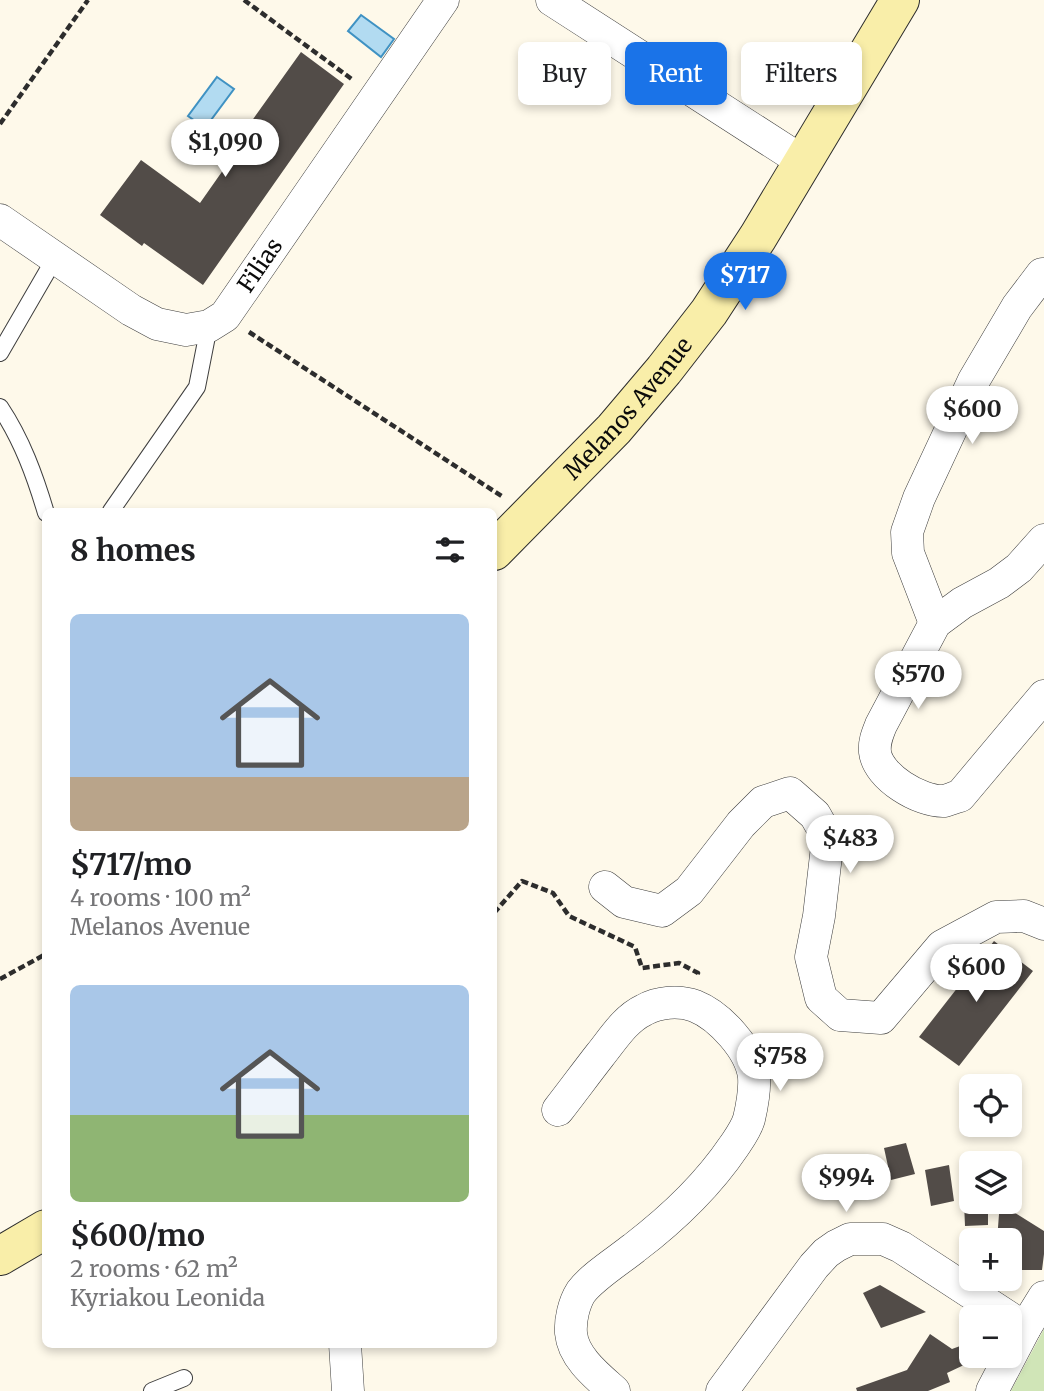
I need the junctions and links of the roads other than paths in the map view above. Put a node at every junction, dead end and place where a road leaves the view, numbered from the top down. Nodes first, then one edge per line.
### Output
1 (443, 0) edge
2 (552, 0) edge
3 (900, 0) edge
4 (802, 161) junction
5 (0, 220) edge
6 (55, 258) junction
7 (1042, 274) dead end
8 (217, 321) junction
9 (0, 353) edge
10 (0, 407) edge
11 (44, 508) edge
12 (113, 508) edge
13 (1044, 540) edge
14 (497, 548) edge
15 (936, 623) junction
16 (1044, 696) edge
17 (605, 887) dead end
18 (1044, 924) edge
19 (558, 1110) dead end
20 (42, 1232) edge
21 (0, 1256) edge
22 (1044, 1297) edge
23 (1026, 1328) junction
24 (345, 1348) edge
25 (184, 1378) dead end
26 (152, 1391) edge
27 (348, 1391) edge
28 (614, 1391) edge
29 (722, 1391) edge
30 (992, 1391) edge

1 - 8 street, Filias
2 - 4 street
3 - 4 street, Melanos Avenue
4 - 14 street, Melanos Avenue
5 - 6 street
6 - 8 street
6 - 9 lane
7 - 15 street
8 - 12 lane
10 - 11 lane
13 - 15 street
15 - 16 street
17 - 18 street
19 - 28 street
20 - 21 street
22 - 23 street
23 - 29 street
23 - 30 street
24 - 27 street
25 - 26 lane

